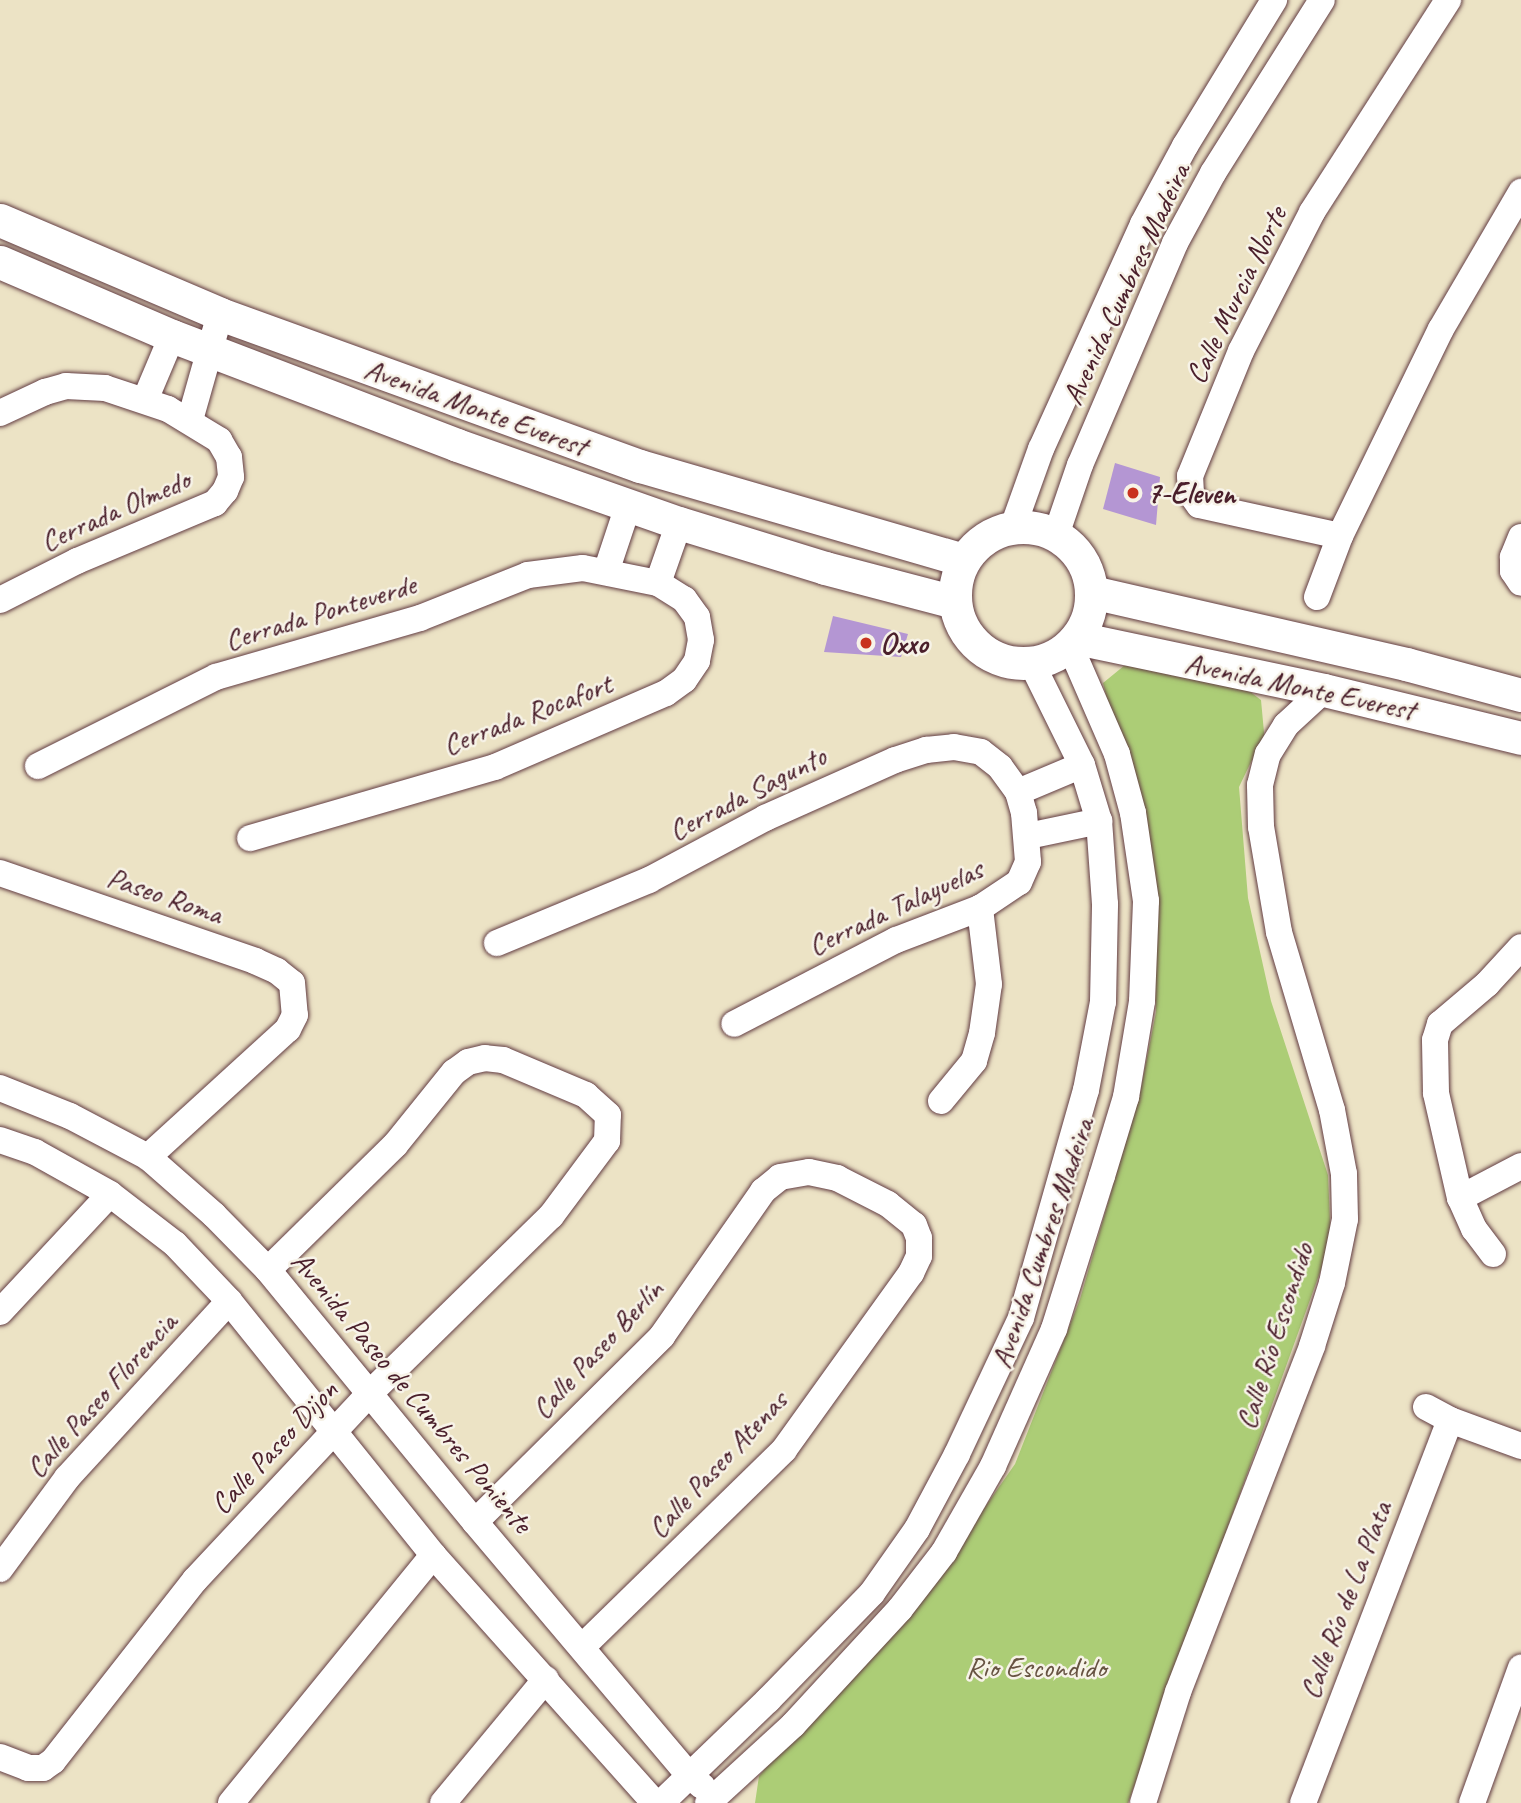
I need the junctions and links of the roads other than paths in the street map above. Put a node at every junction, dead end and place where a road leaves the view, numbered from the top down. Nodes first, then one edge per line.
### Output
1 (1274, 0) edge
2 (1322, 0) edge
3 (1448, 0) edge
4 (1521, 192) edge
5 (14, 227) edge
6 (4, 264) edge
7 (220, 314) junction
8 (172, 336) junction
9 (210, 350) junction
10 (474, 406) junction
11 (168, 410) junction
12 (0, 414) edge
13 (457, 445) junction
14 (628, 506) junction
15 (679, 523) junction
16 (1013, 527) junction
17 (1056, 535) junction
18 (1340, 536) junction
19 (1521, 537) edge
20 (964, 560) junction
21 (606, 572) junction
22 (1517, 577) edge
23 (646, 581) junction
24 (1092, 592) junction
25 (1317, 597) dead end
26 (0, 600) edge
27 (955, 602) junction
28 (1074, 642) junction
29 (1032, 664) junction
30 (1324, 690) junction
31 (1521, 695) edge
32 (1521, 737) edge
33 (38, 765) dead end
34 (1082, 765) junction
35 (1023, 814) junction
36 (1099, 821) junction
37 (250, 838) dead end
38 (0, 873) edge
39 (980, 908) junction
40 (497, 943) dead end
41 (1521, 947) edge
42 (734, 1024) dead end
43 (0, 1088) edge
44 (941, 1101) dead end
45 (0, 1140) edge
46 (148, 1157) junction
47 (1521, 1166) edge
48 (1065, 1167) junction
49 (1102, 1176) junction
50 (110, 1194) junction
51 (1460, 1198) junction
52 (919, 1238) joint
53 (1493, 1254) dead end
54 (268, 1270) junction
55 (229, 1301) junction
56 (0, 1312) edge
57 (1021, 1318) junction
58 (1054, 1329) junction
59 (369, 1394) junction
60 (1426, 1407) dead end
61 (1450, 1420) junction
62 (335, 1433) junction
63 (1521, 1446) edge
64 (475, 1522) junction
65 (433, 1555) junction
66 (0, 1569) edge
67 (582, 1647) junction
68 (1521, 1668) edge
69 (546, 1679) junction
70 (0, 1757) edge
71 (690, 1776) junction
72 (715, 1801) edge
73 (231, 1803) edge
74 (443, 1803) edge
75 (655, 1803) edge
76 (661, 1803) edge
77 (1143, 1803) edge
78 (1303, 1803) edge
79 (1472, 1803) edge

1 - 16 street, Avenida Cumbres Madeira
2 - 17 street, Avenida Cumbres Madeira
3 - 18 street, Calle Murcia Norte
4 - 18 street
5 - 6 main road
5 - 7 main road, Avenida Monte Everest
6 - 8 main road, Avenida Monte Everest
7 - 9 street
7 - 10 main road, Avenida Monte Everest
8 - 9 main road, Avenida Monte Everest
8 - 11 street
9 - 11 street
9 - 13 main road, Avenida Monte Everest
10 - 13 main road
10 - 20 main road, Avenida Monte Everest
11 - 12 street, Cerrada Olmedo
11 - 26 street, Cerrada Olmedo
13 - 14 main road, Avenida Monte Everest
14 - 15 main road, Avenida Monte Everest
14 - 21 street
15 - 23 street
15 - 27 main road, Avenida Monte Everest
16 - 17 main road
16 - 20 main road
17 - 24 main road
18 - 25 street
19 - 22 street
20 - 27 main road
21 - 23 street, Cerrada Ponteverde
21 - 33 street, Cerrada Ponteverde
23 - 37 street, Cerrada Rocafort
24 - 28 main road
24 - 31 main road, Avenida Monte Everest
27 - 29 main road
28 - 29 main road
28 - 30 main road, Avenida Monte Everest
28 - 49 street, Avenida Cumbres Madeira
29 - 34 street, Avenida Cumbres Madeira
30 - 32 main road, Avenida Monte Everest
30 - 77 street, Calle Río Escondido
34 - 35 street
34 - 36 street, Avenida Cumbres Madeira
35 - 36 street
35 - 39 street, Cerrada Talayuelas
35 - 40 street, Cerrada Sagunto
36 - 48 street, Avenida Cumbres Madeira
38 - 46 street, Paseo Roma
39 - 42 street, Cerrada Talayuelas
39 - 44 street
41 - 51 street
43 - 46 street, Avenida Paseo de Cumbres Poniente
45 - 50 street
46 - 54 street, Avenida Paseo de Cumbres Poniente
47 - 51 street
48 - 49 street
48 - 57 street, Avenida Cumbres Madeira
49 - 58 street, Avenida Cumbres Madeira
50 - 55 street
50 - 56 street
51 - 53 street
52 - 64 street, Calle Paseo Berlín
52 - 67 street, Calle Paseo Atenas
54 - 59 street, Avenida Paseo de Cumbres Poniente
54 - 59 street, Calle Paseo Dijon
55 - 62 street
55 - 66 street, Calle Paseo Florencia
57 - 58 street
57 - 71 street, Avenida Cumbres Madeira
58 - 72 street, Avenida Cumbres Madeira
59 - 62 street, Calle Paseo Dijon
59 - 64 street, Avenida Paseo de Cumbres Poniente
60 - 61 street
61 - 63 street
61 - 78 street, Calle Río de La Plata
62 - 65 street
62 - 70 street, Calle Paseo Dijon
64 - 67 street, Avenida Paseo de Cumbres Poniente
65 - 69 street
65 - 73 street
67 - 71 street, Avenida Paseo de Cumbres Poniente
68 - 79 street
69 - 74 street
69 - 75 street
71 - 72 street, Avenida Paseo de Cumbres Poniente
71 - 76 street, Avenida Cumbres Madeira

